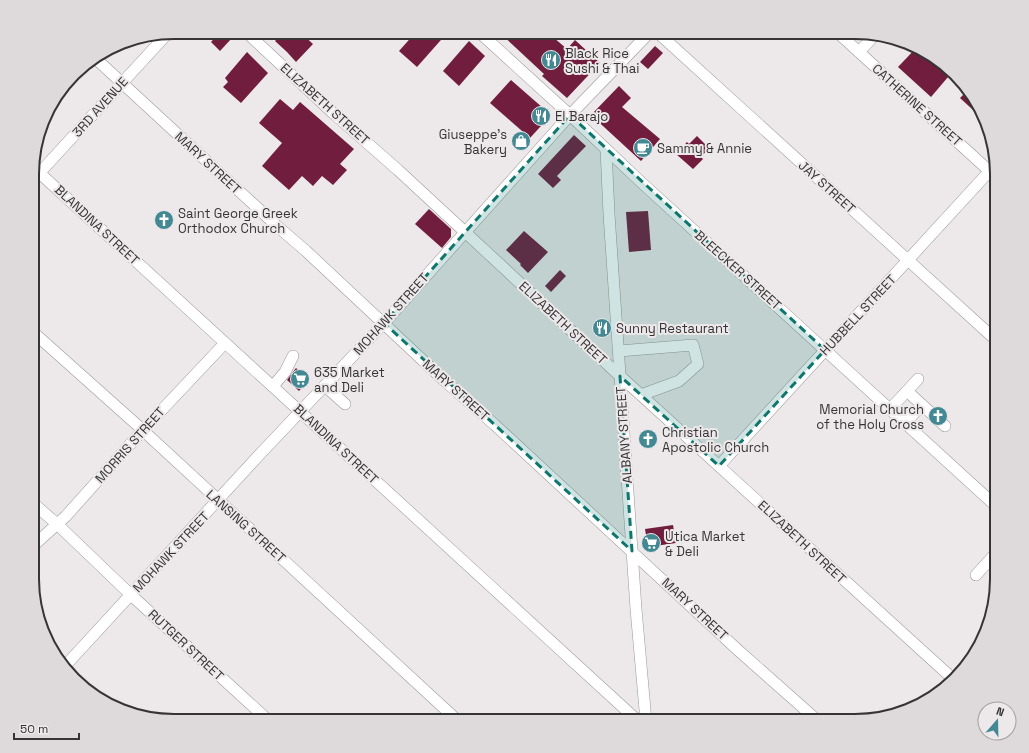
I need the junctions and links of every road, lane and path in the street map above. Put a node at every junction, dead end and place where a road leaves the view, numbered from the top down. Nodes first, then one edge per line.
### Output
1 (254, 39) edge
2 (488, 39) edge
3 (643, 39) edge
4 (665, 39) edge
5 (845, 39) edge
6 (162, 40) edge
7 (871, 40) edge
8 (859, 52) junction
9 (99, 62) edge
10 (122, 83) junction
11 (570, 115) junction
12 (606, 149) junction
13 (990, 167) edge
14 (39, 169) edge
15 (990, 175) edge
16 (39, 177) edge
17 (465, 232) junction
18 (908, 260) junction
19 (384, 323) junction
20 (990, 335) edge
21 (39, 337) edge
22 (225, 343) junction
23 (825, 350) junction
24 (619, 351) junction
25 (293, 356) dead end
26 (620, 376) junction
27 (918, 379) dead end
28 (273, 386) junction
29 (325, 386) junction
30 (907, 392) junction
31 (641, 395) junction
32 (345, 404) dead end
33 (922, 405) junction
34 (890, 409) junction
35 (301, 412) junction
36 (905, 423) junction
37 (945, 426) dead end
38 (142, 431) junction
39 (719, 466) junction
40 (218, 500) junction
41 (990, 502) edge
42 (39, 508) edge
43 (58, 525) junction
44 (39, 541) edge
45 (632, 551) junction
46 (990, 560) edge
47 (976, 575) dead end
48 (131, 595) junction
49 (68, 662) edge
50 (949, 675) edge
51 (261, 714) edge
52 (450, 714) edge
53 (630, 714) edge
54 (645, 714) edge
55 (810, 714) edge

1 - 17 street, ELIZABETH STREET
2 - 11 street, BLEECKER STREET
3 - 11 street, MOHAWK STREET
4 - 18 street, JAY STREET
5 - 8 street, CATHERINE STREET
6 - 10 street, 3RD AVENUE
7 - 8 street
8 - 13 street, CATHERINE STREET
9 - 10 street, MARY STREET
10 - 14 street, 3RD AVENUE
10 - 19 street, MARY STREET
11 - 12 street, BLEECKER STREET
11 - 17 street, MOHAWK STREET
12 - 23 street, BLEECKER STREET
12 - 24 street, ALBANY STREET
15 - 18 street, HUBBELL STREET
16 - 22 street, BLANDINA STREET
17 - 19 street, MOHAWK STREET
17 - 26 street, ELIZABETH STREET
18 - 20 street, JAY STREET
18 - 23 street, HUBBELL STREET
19 - 29 street, MOHAWK STREET
19 - 45 street, MARY STREET
21 - 38 street, LANSING STREET
22 - 28 street, BLANDINA STREET
22 - 38 street, MORRIS STREET
23 - 34 street, BLEECKER STREET
23 - 39 street, HUBBELL STREET
24 - 26 street, ALBANY STREET
24 - 31 street
25 - 28 street
26 - 31 street, ELIZABETH STREET
26 - 45 street, ALBANY STREET
27 - 30 street
28 - 35 street, BLANDINA STREET
29 - 32 street
29 - 35 street, MOHAWK STREET
30 - 33 street
30 - 34 street
31 - 39 street, ELIZABETH STREET
33 - 36 street
33 - 37 street
34 - 36 street, BLEECKER STREET
35 - 40 street, MOHAWK STREET
35 - 53 street, BLANDINA STREET
36 - 41 street, BLEECKER STREET
38 - 40 street, LANSING STREET
38 - 43 street, MORRIS STREET
39 - 50 street, ELIZABETH STREET
40 - 48 street, MOHAWK STREET
40 - 52 street, LANSING STREET
42 - 43 street, RUTGER STREET
43 - 44 street, MORRIS STREET
43 - 48 street, RUTGER STREET
45 - 54 street, ALBANY STREET
45 - 55 street, MARY STREET
46 - 47 street
48 - 49 street, MOHAWK STREET
48 - 51 street, RUTGER STREET

